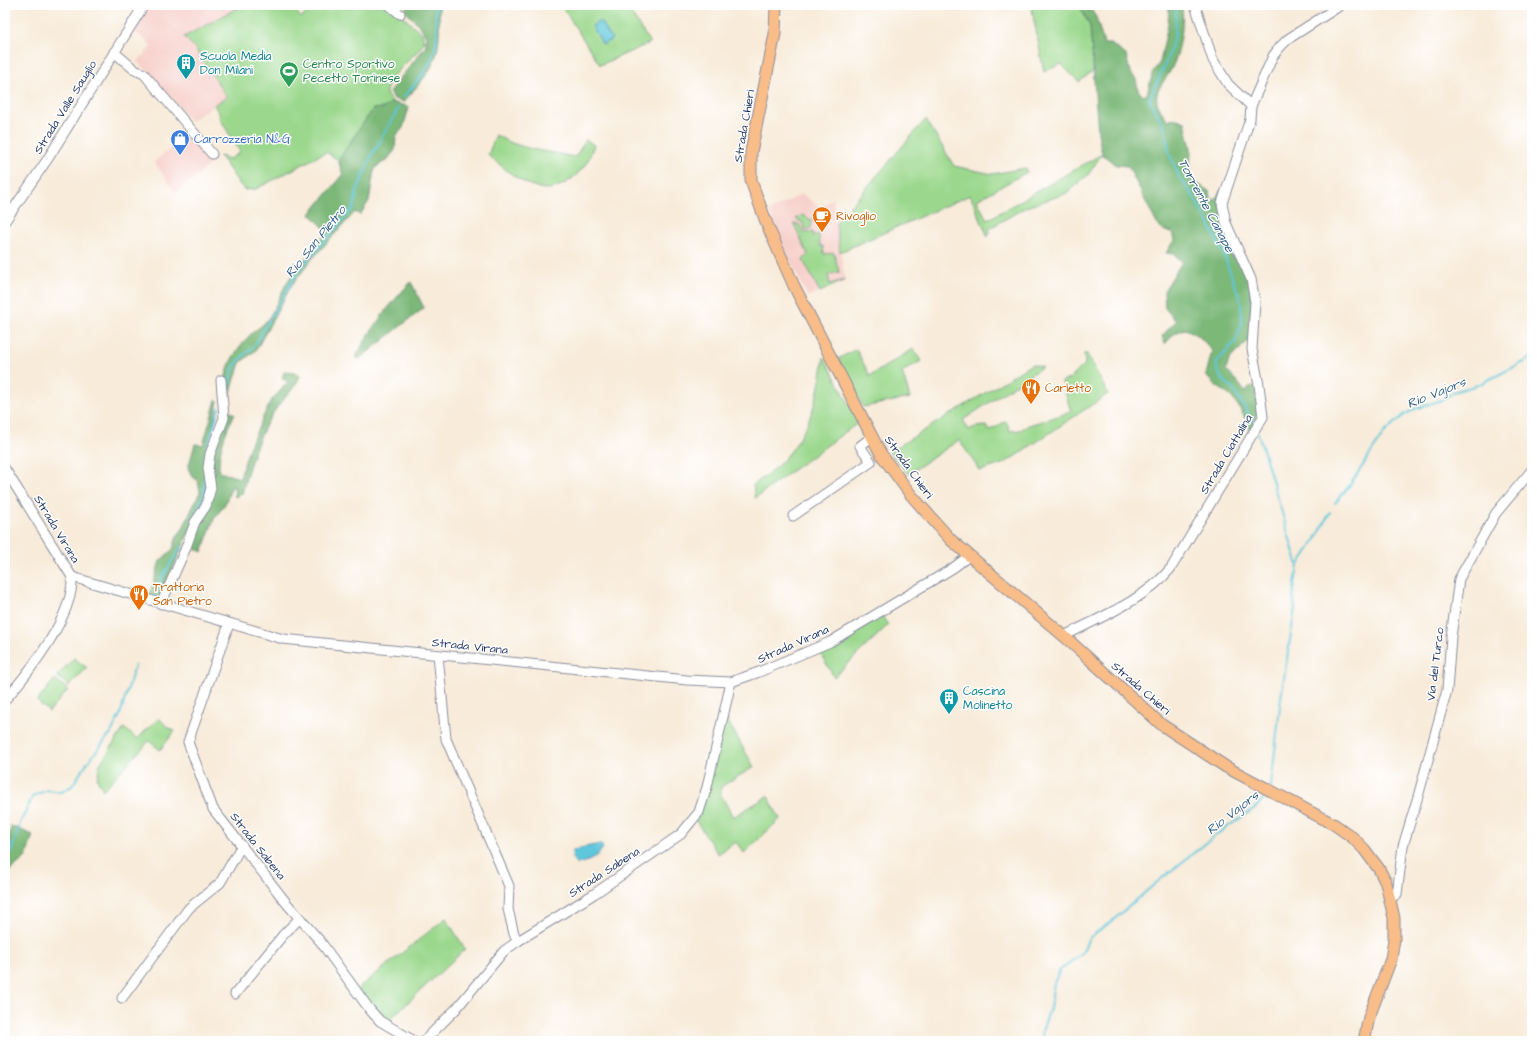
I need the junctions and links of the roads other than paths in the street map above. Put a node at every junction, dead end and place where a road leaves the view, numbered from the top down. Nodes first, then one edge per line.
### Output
1 (144, 5) edge
2 (389, 5) edge
3 (776, 5) edge
4 (1195, 5) edge
5 (1341, 5) edge
6 (400, 14) dead end
7 (114, 52) junction
8 (1251, 106) junction
9 (212, 154) dead end
10 (5, 221) edge
11 (221, 380) dead end
12 (872, 437) junction
13 (5, 469) edge
14 (1532, 470) edge
15 (793, 516) dead end
16 (969, 556) junction
17 (72, 577) junction
18 (161, 604) junction
19 (230, 624) junction
20 (1064, 636) junction
21 (438, 655) junction
22 (731, 682) junction
23 (5, 700) edge
24 (242, 845) junction
25 (1390, 899) junction
26 (300, 918) junction
27 (518, 941) junction
28 (235, 994) dead end
29 (122, 998) dead end
30 (414, 1041) edge
31 (424, 1041) edge
32 (1364, 1041) edge

1 - 7 street, Strada Valle Sauglio
2 - 6 street
3 - 12 main road, Strada Chieri
4 - 8 street
5 - 8 street, Strada Ciattalina
7 - 9 street
7 - 10 street, Strada Valle Sauglio
8 - 20 street, Strada Ciattalina
11 - 18 street
12 - 15 street
12 - 16 main road, Strada Chieri
13 - 17 street, Strada Virana
14 - 25 street, Via del Turco
16 - 20 main road, Strada Chieri
16 - 22 street, Strada Virana
17 - 18 street, Strada Virana
17 - 23 street
18 - 19 street, Strada Virana
19 - 21 street, Strada Virana
19 - 24 street, Strada Sabena
20 - 25 main road, Strada Chieri
21 - 22 street, Strada Virana
21 - 27 street
22 - 27 street, Strada Sabena
24 - 26 street, Strada Sabena
24 - 29 street
25 - 32 main road, Strada Chieri
26 - 28 street
26 - 30 street, Strada Sabena
27 - 31 street, Strada Sabena

